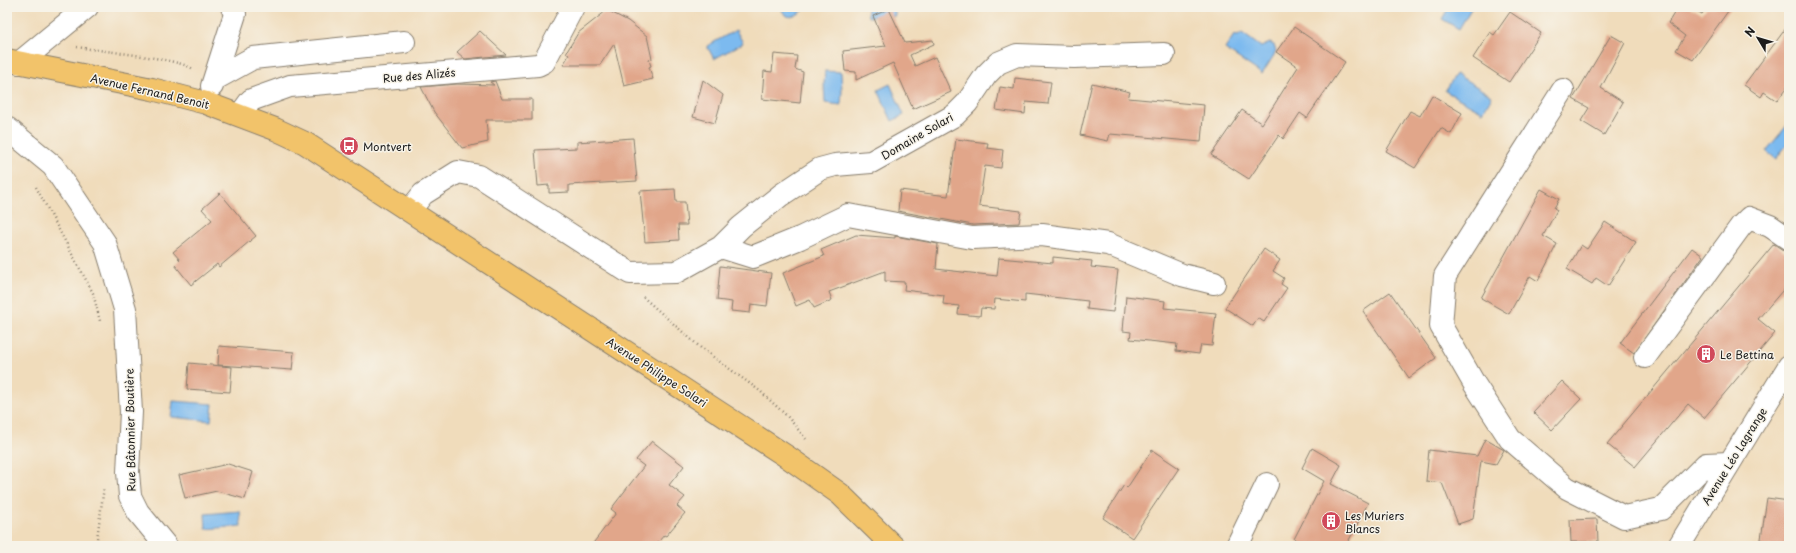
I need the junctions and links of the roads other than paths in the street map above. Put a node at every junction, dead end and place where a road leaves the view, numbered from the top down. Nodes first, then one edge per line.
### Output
1 (87, 7) edge
2 (232, 7) edge
3 (573, 7) edge
4 (404, 42) dead end
5 (1164, 54) dead end
6 (13, 62) edge
7 (215, 79) junction
8 (1563, 90) dead end
9 (206, 103) junction
10 (240, 115) junction
11 (7, 128) edge
12 (410, 210) junction
13 (1789, 239) edge
14 (721, 247) junction
15 (1214, 283) dead end
16 (1645, 357) dead end
17 (1789, 366) edge
18 (1729, 463) junction
19 (1267, 484) dead end
20 (166, 546) edge
21 (893, 546) edge
22 (1237, 546) edge
23 (1679, 546) edge

1 - 6 street
2 - 7 street
3 - 10 street, Rue des Alizés
4 - 7 street
5 - 14 street, Domaine Solari
6 - 9 main road, Avenue Fernand Benoit
7 - 9 street
8 - 18 street
9 - 10 main road, Avenue Fernand Benoit
10 - 12 main road, Avenue Fernand Benoit
11 - 20 street, Rue Bâtonnier Boutière
12 - 14 street, Domaine Solari
12 - 21 main road, Avenue Philippe Solari
13 - 16 street
14 - 15 street
17 - 18 street, Avenue Léo Lagrange
18 - 23 street, Avenue Léo Lagrange
19 - 22 street

